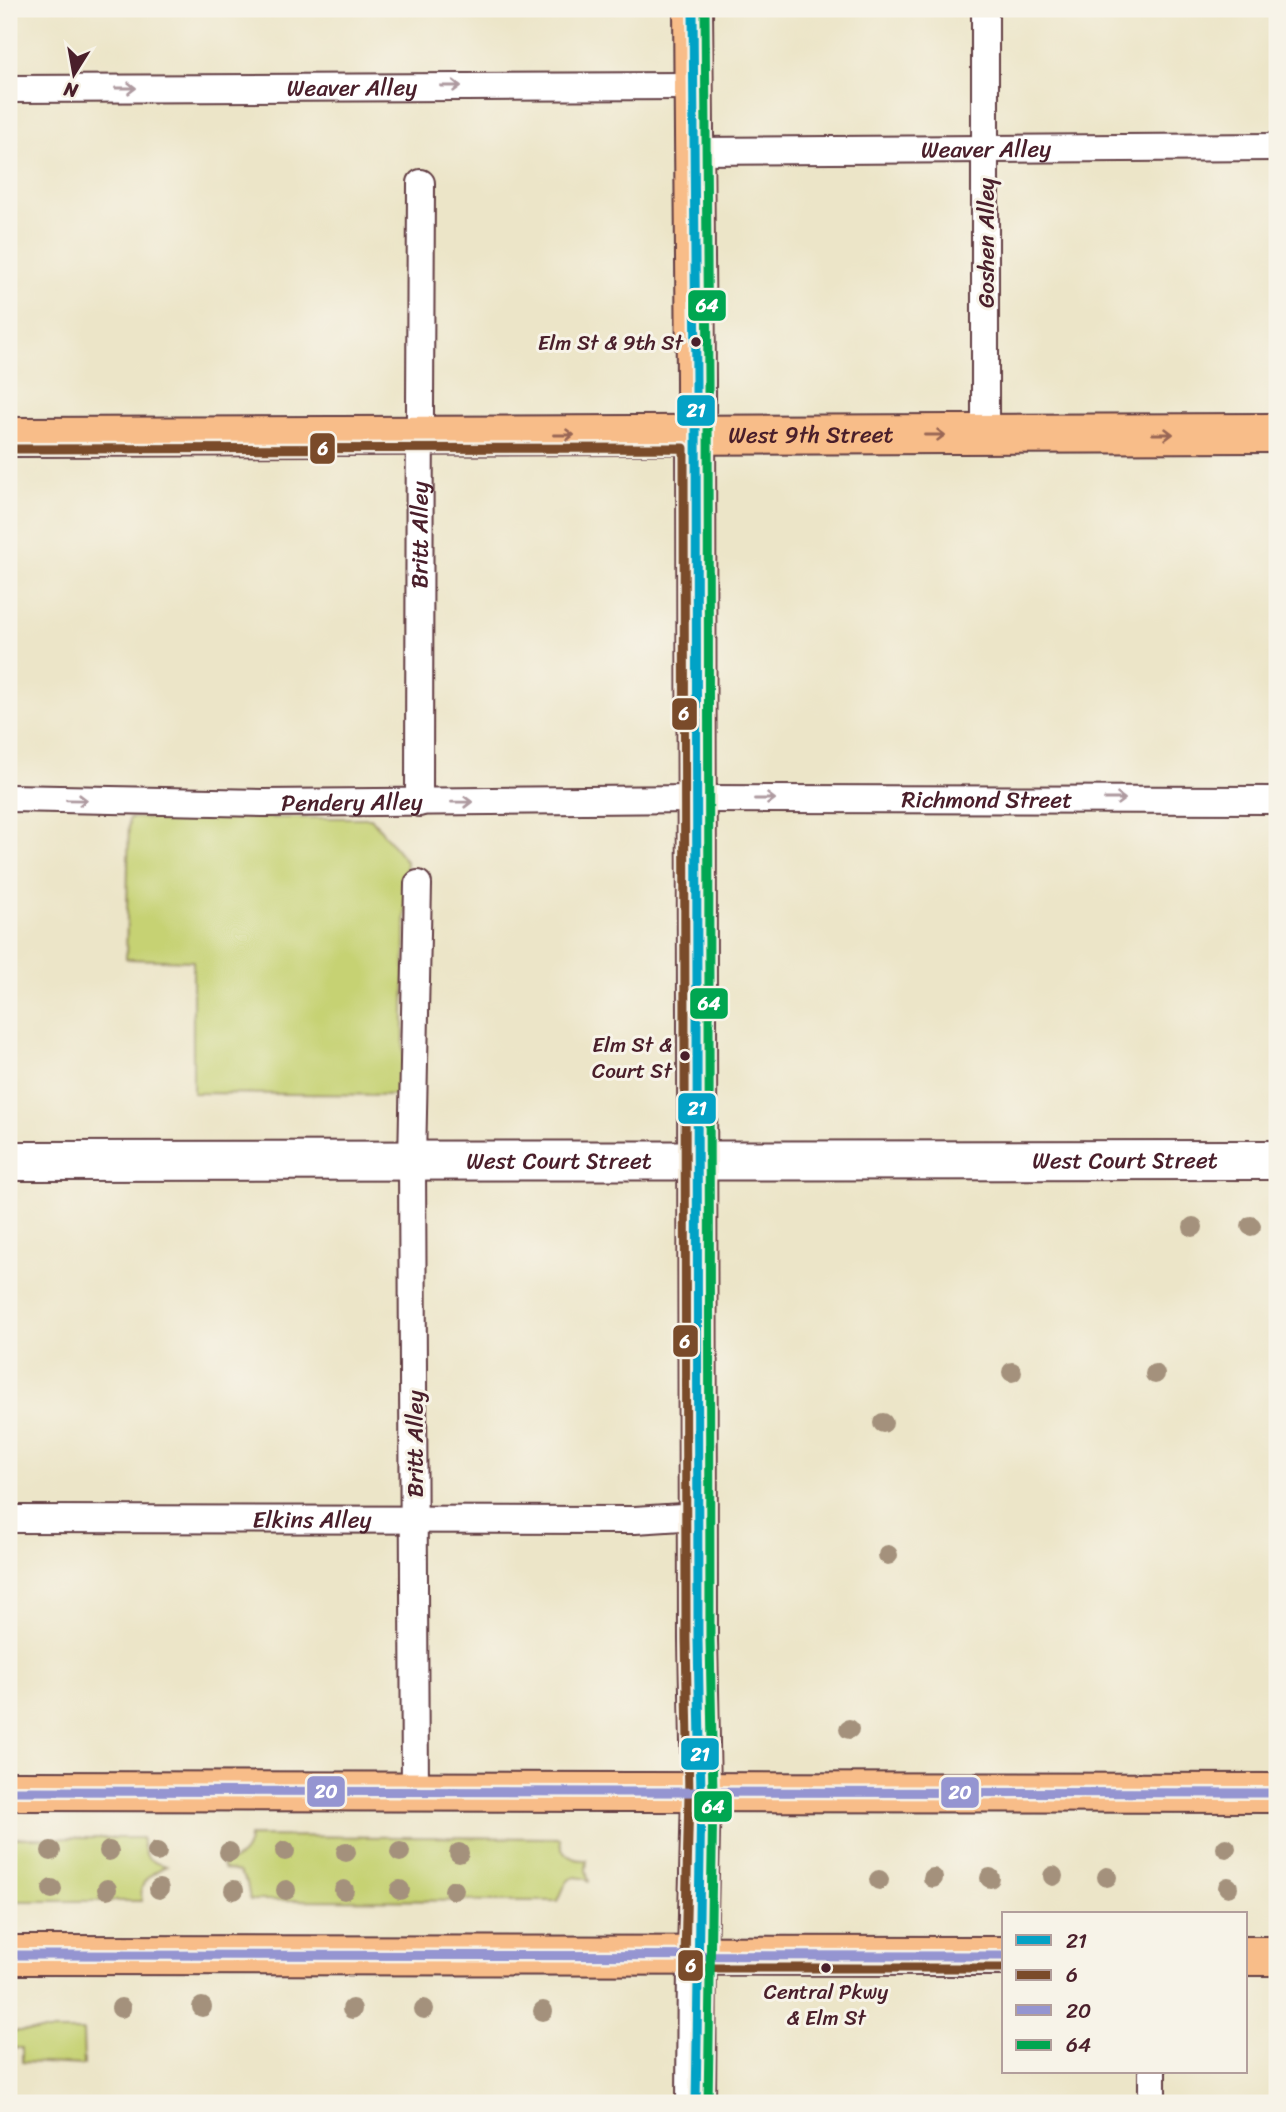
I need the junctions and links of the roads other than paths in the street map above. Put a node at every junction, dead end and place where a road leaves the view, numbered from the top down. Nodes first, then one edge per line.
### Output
1 (692, 9) edge
2 (985, 9) edge
3 (694, 86) junction
4 (9, 89) edge
5 (1277, 147) edge
6 (986, 148) junction
7 (694, 151) junction
8 (421, 183) dead end
9 (1277, 433) edge
10 (985, 435) junction
11 (419, 436) junction
12 (696, 436) junction
13 (9, 437) edge
14 (9, 798) edge
15 (696, 799) junction
16 (1277, 800) edge
17 (419, 803) junction
18 (418, 884) dead end
19 (1277, 1160) edge
20 (9, 1161) edge
21 (697, 1161) junction
22 (412, 1162) junction
23 (698, 1516) junction
24 (9, 1519) edge
25 (415, 1520) junction
26 (9, 1791) edge
27 (415, 1793) junction
28 (1277, 1793) edge
29 (701, 1794) junction
30 (9, 1955) edge
31 (697, 1956) junction
32 (1002, 1956) edge
33 (1248, 1956) edge
34 (1277, 1956) edge
35 (1152, 2074) edge
36 (696, 2103) edge
37 (1152, 2103) edge

1 - 3 main road
2 - 6 lane, Goshen Alley
4 -> 3 lane, Weaver Alley
3 - 7 main road
5 - 6 lane, Weaver Alley
6 - 7 lane, Weaver Alley
6 - 10 lane, Goshen Alley
7 - 12 main road
8 - 11 lane, Britt Alley
10 -> 9 main road, West 9th Street
12 -> 10 main road, West 9th Street
11 -> 12 main road, West 9th Street
11 - 13 main road, West 9th Street
11 - 17 lane, Britt Alley
12 - 15 main road
14 -> 17 lane, Pendery Alley
15 -> 16 lane, Richmond Street
17 -> 15 lane, Pendery Alley
15 - 21 main road
18 - 22 lane, Britt Alley
19 - 21 street, West Court Street
20 - 22 street, West Court Street
21 - 22 street, West Court Street
21 - 23 main road
22 - 25 lane, Britt Alley
23 - 25 lane, Elkins Alley
23 - 29 main road
24 - 25 lane, Elkins Alley
25 - 27 lane, Britt Alley
26 - 27 main road
27 - 29 main road
28 - 29 main road
29 - 31 main road
30 - 31 main road
31 - 32 main road
31 - 36 street
33 - 34 main road
35 - 37 lane

